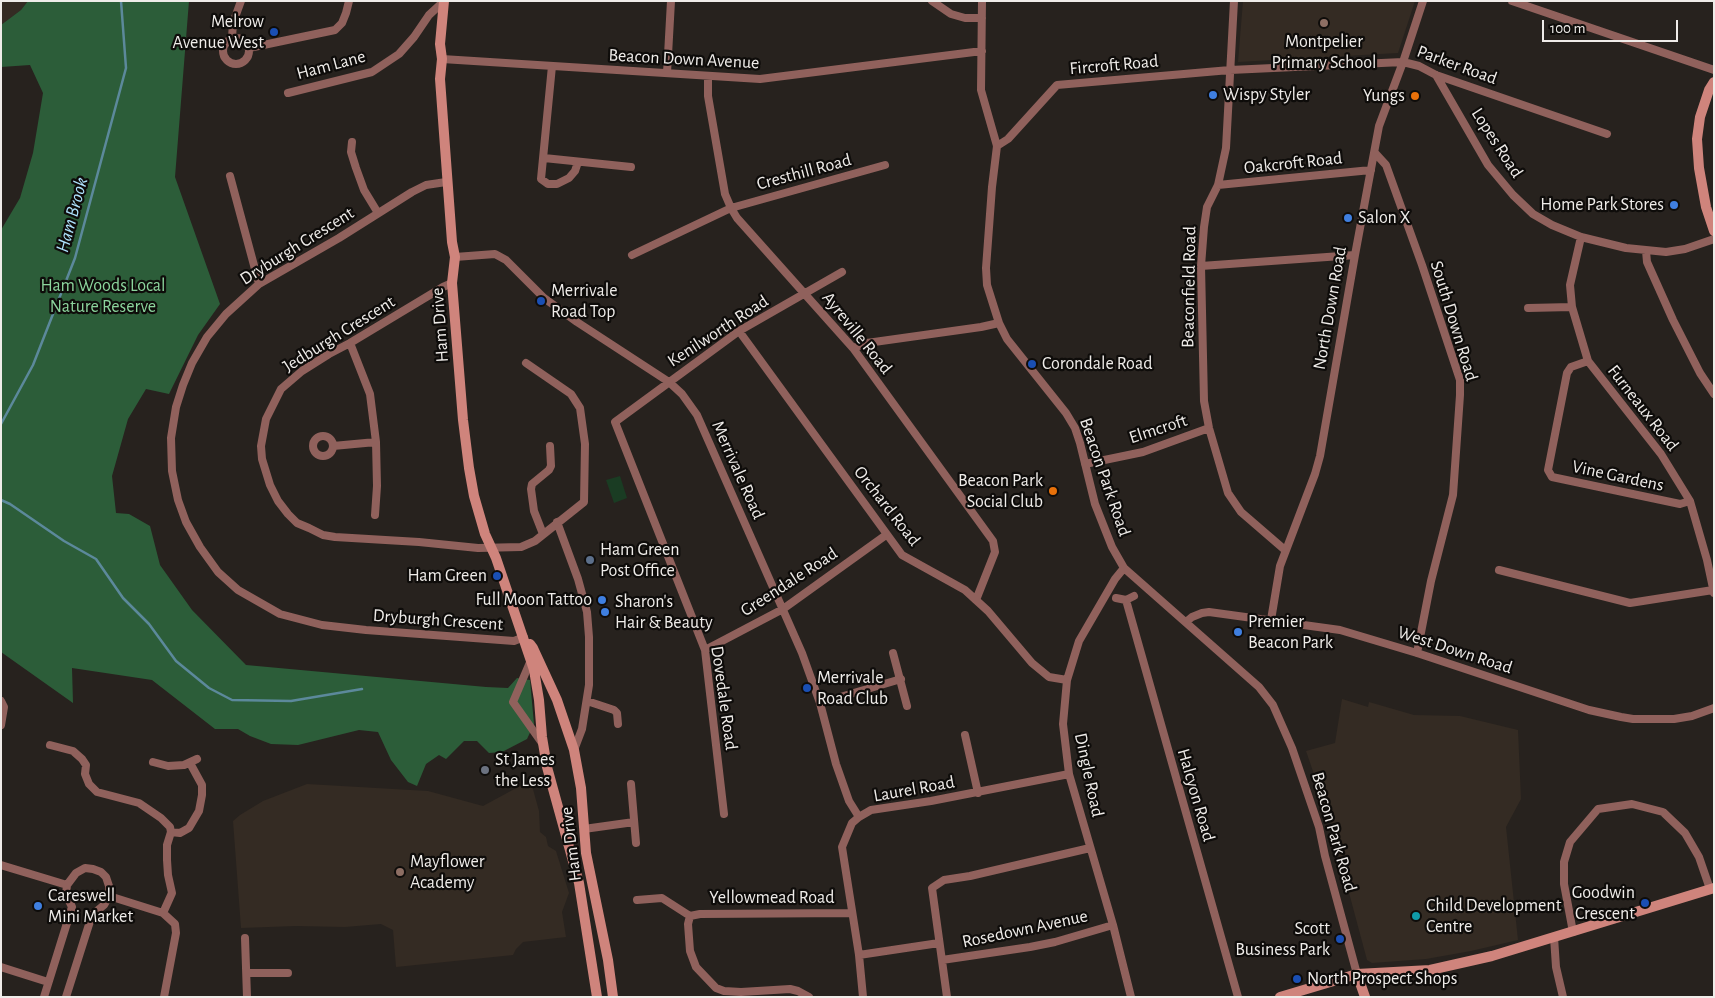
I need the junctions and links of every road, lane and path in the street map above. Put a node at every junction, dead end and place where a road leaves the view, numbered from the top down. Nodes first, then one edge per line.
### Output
1 (241, 1) edge
2 (349, 1) edge
3 (671, 1) edge
4 (932, 1) edge
5 (982, 1) edge
6 (1234, 1) edge
7 (1423, 1) edge
8 (1512, 1) edge
9 (444, 2) edge
10 (982, 18) junction
11 (232, 38) junction
12 (249, 48) junction
13 (982, 51) junction
14 (442, 59) junction
15 (1403, 62) junction
16 (552, 66) junction
17 (1230, 70) junction
18 (1714, 70) edge
19 (667, 73) junction
20 (1436, 75) junction
21 (708, 76) junction
22 (1712, 88) edge
23 (288, 93) dead end
24 (1607, 134) dead end
25 (352, 142) dead end
26 (997, 146) junction
27 (1375, 153) junction
28 (544, 158) junction
29 (578, 162) junction
30 (885, 166) dead end
31 (631, 167) dead end
32 (1371, 170) junction
33 (230, 176) dead end
34 (446, 182) junction
35 (1218, 185) junction
36 (731, 208) junction
37 (378, 213) junction
38 (1714, 231) edge
39 (1581, 237) junction
40 (1714, 239) edge
41 (1646, 251) junction
42 (632, 255) dead end
43 (1355, 255) junction
44 (455, 257) junction
45 (1201, 266) junction
46 (842, 272) dead end
47 (452, 283) junction
48 (259, 284) junction
49 (806, 294) junction
50 (1572, 307) junction
51 (1528, 308) dead end
52 (999, 323) junction
53 (739, 331) junction
54 (350, 343) junction
55 (853, 348) junction
56 (1588, 361) junction
57 (526, 363) dead end
58 (669, 382) junction
59 (1714, 394) edge
60 (614, 422) joint
61 (1209, 428) junction
62 (376, 442) junction
63 (333, 446) dead end
64 (550, 446) dead end
65 (1085, 464) junction
66 (1690, 501) junction
67 (375, 515) dead end
68 (557, 522) junction
69 (543, 534) junction
70 (886, 535) junction
71 (490, 547) junction
72 (1286, 550) junction
73 (1711, 567) edge
74 (1124, 568) junction
75 (1499, 570) dead end
76 (1713, 591) edge
77 (1134, 596) dead end
78 (1116, 598) dead end
79 (976, 600) junction
80 (1126, 600) junction
81 (782, 609) junction
82 (1272, 620) junction
83 (1186, 622) junction
84 (524, 638) junction
85 (705, 650) junction
86 (893, 653) dead end
87 (1417, 653) junction
88 (531, 660) junction
89 (900, 679) junction
90 (1067, 680) junction
91 (1, 701) edge
92 (587, 701) junction
93 (820, 703) junction
94 (907, 706) dead end
95 (1714, 708) edge
96 (618, 724) dead end
97 (1, 725) edge
98 (965, 735) dead end
99 (50, 745) dead end
100 (543, 745) junction
101 (574, 750) junction
102 (152, 762) dead end
103 (1069, 774) junction
104 (631, 784) dead end
105 (978, 792) junction
106 (724, 814) dead end
107 (859, 816) junction
108 (634, 822) junction
109 (584, 829) junction
110 (171, 832) junction
111 (636, 843) dead end
112 (1090, 848) junction
113 (1, 865) edge
114 (67, 885) junction
115 (1712, 888) edge
116 (109, 896) junction
117 (637, 900) dead end
118 (163, 913) junction
119 (852, 913) junction
120 (690, 916) junction
121 (1113, 925) junction
122 (1573, 932) junction
123 (1554, 937) junction
124 (245, 938) dead end
125 (939, 943) junction
126 (859, 955) junction
127 (942, 960) junction
128 (1, 967) edge
129 (247, 973) junction
130 (288, 973) dead end
131 (1357, 974) junction
132 (48, 982) junction
133 (716, 988) junction
134 (44, 997) edge
135 (66, 997) edge
136 (164, 997) edge
137 (247, 997) edge
138 (597, 997) edge
139 (613, 997) edge
140 (712, 997) edge
141 (809, 997) edge
142 (863, 997) edge
143 (947, 997) edge
144 (1131, 997) edge
145 (1238, 997) edge
146 (1280, 997) edge
147 (1365, 997) edge
148 (1563, 997) edge

1 - 11 street
2 - 12 street
3 - 19 street
4 - 10 street
5 - 10 street, Beacon Park Road
6 - 17 street, Beaconfield Road
7 - 15 street, North Down Road
8 - 18 street
9 - 14 street, Ham Drive
9 - 23 street, Ham Lane
10 - 13 street, Beacon Park Road
11 - 12 street
11 - 12 street
13 - 21 street, Beacon Down Avenue
13 - 26 street, Beacon Park Road
14 - 16 street, Beacon Down Avenue
14 - 34 street, Ham Drive
15 - 17 street, Parker Road
15 - 20 street, Parker Road
15 - 27 street, North Down Road
16 - 19 street, Beacon Down Avenue
16 - 28 street
17 - 26 street, Fircroft Road
17 - 35 street, Beaconfield Road
19 - 21 street, Beacon Down Avenue
20 - 24 street, Parker Road
20 - 39 street, Lopes Road
21 - 36 street, Ayreville Road
22 - 38 street
25 - 37 street
26 - 52 street, Beacon Park Road
27 - 32 street, North Down Road
27 - 87 street, South Down Road
28 - 29 street
28 - 29 street
29 - 31 street
30 - 36 street, Cresthill Road
32 - 35 street, Oakcroft Road
32 - 43 street, North Down Road
33 - 48 street
34 - 37 street, Dryburgh Crescent
34 - 44 street, Ham Drive
35 - 45 street, Beaconfield Road
36 - 42 street, Cresthill Road
36 - 49 street, Ayreville Road
37 - 48 street, Dryburgh Crescent
39 - 41 street, Lopes Road
39 - 50 street, Furneaux Road
40 - 41 street, Lopes Road
41 - 59 street
43 - 45 street
43 - 72 street, North Down Road
44 - 47 street, Ham Drive
44 - 58 street, Merrivale Road
45 - 61 street, Beaconfield Road
46 - 49 street, Kenilworth Road
47 - 54 street, Jedburgh Crescent
47 - 71 street, Ham Drive
48 - 84 street, Dryburgh Crescent
49 - 53 street, Kenilworth Road
49 - 55 street, Ayreville Road
50 - 51 street
50 - 56 street, Furneaux Road
52 - 55 street
52 - 65 street, Beacon Park Road
53 - 58 street, Kenilworth Road
53 - 70 street, Orchard Road
54 - 62 street
54 - 71 street, Jedburgh Crescent
55 - 79 street, Ayreville Road
56 - 66 street, Furneaux Road
56 - 66 street, Vine Gardens
57 - 68 street, Jedburgh Crescent
58 - 60 street, Kenilworth Road
58 - 81 street, Merrivale Road
60 - 85 street, Dovedale Road
61 - 65 street, Elmcroft
61 - 72 street, Beaconfield Road
62 - 63 street
62 - 67 street
64 - 69 street
65 - 74 street, Beacon Park Road
66 - 73 street, Furneaux Road
68 - 69 street, Jedburgh Crescent
68 - 92 street
69 - 71 street, Jedburgh Crescent
70 - 79 street, Orchard Road
70 - 81 street, Greendale Road
71 - 84 street, Ham Drive
72 - 82 street, North Down Road
73 - 76 street, Furneaux Road
74 - 83 street, Beacon Park Road
74 - 90 street, Dingle Road
75 - 76 street
77 - 80 street
78 - 80 street
79 - 90 street, Orchard Road
80 - 145 street, Halcyon Road
81 - 85 street, Greendale Road
81 - 93 street, Merrivale Road
82 - 83 street, West Down Road
82 - 87 street, West Down Road
83 - 131 street, Beacon Park Road
84 - 88 street, Ham Drive
84 - 101 street, Ham Drive
85 - 106 street, Dovedale Road
86 - 89 street
87 - 95 street, West Down Road
88 - 100 street, Ham Drive
88 - 100 street
89 - 93 street
89 - 94 street
90 - 103 street, Dingle Road
91 - 97 street
92 - 96 street
92 - 101 street
93 - 107 street, Merrivale Road
98 - 105 street
99 - 110 street
100 - 138 street, Ham Drive
101 - 109 street, Ham Drive
102 - 110 street
103 - 105 street, Laurel Road
103 - 112 street, Dingle Road
104 - 108 street
105 - 107 street, Laurel Road
107 - 119 street, Laurel Road
108 - 109 street
108 - 111 street
109 - 139 street, Ham Drive
110 - 118 street
112 - 121 street, Dingle Road
112 - 125 street
113 - 114 street
114 - 116 street
114 - 132 street
115 - 122 street
115 - 122 street
116 - 118 street
116 - 135 street
117 - 120 street
118 - 136 street
119 - 120 street, Yellowmead Road
119 - 126 street, Laurel Road
120 - 133 street, Yellowmead Road
121 - 127 street, Rosedown Avenue
121 - 144 street, Dingle Road
122 - 123 street
123 - 131 street
123 - 148 street
124 - 129 street
125 - 126 street, Rosedown Avenue
125 - 127 street
126 - 142 street, Laurel Road
127 - 143 street
128 - 132 street
129 - 130 street
129 - 137 street
131 - 146 street
131 - 147 street, Beacon Park Road
132 - 134 street
133 - 140 street
133 - 141 street

